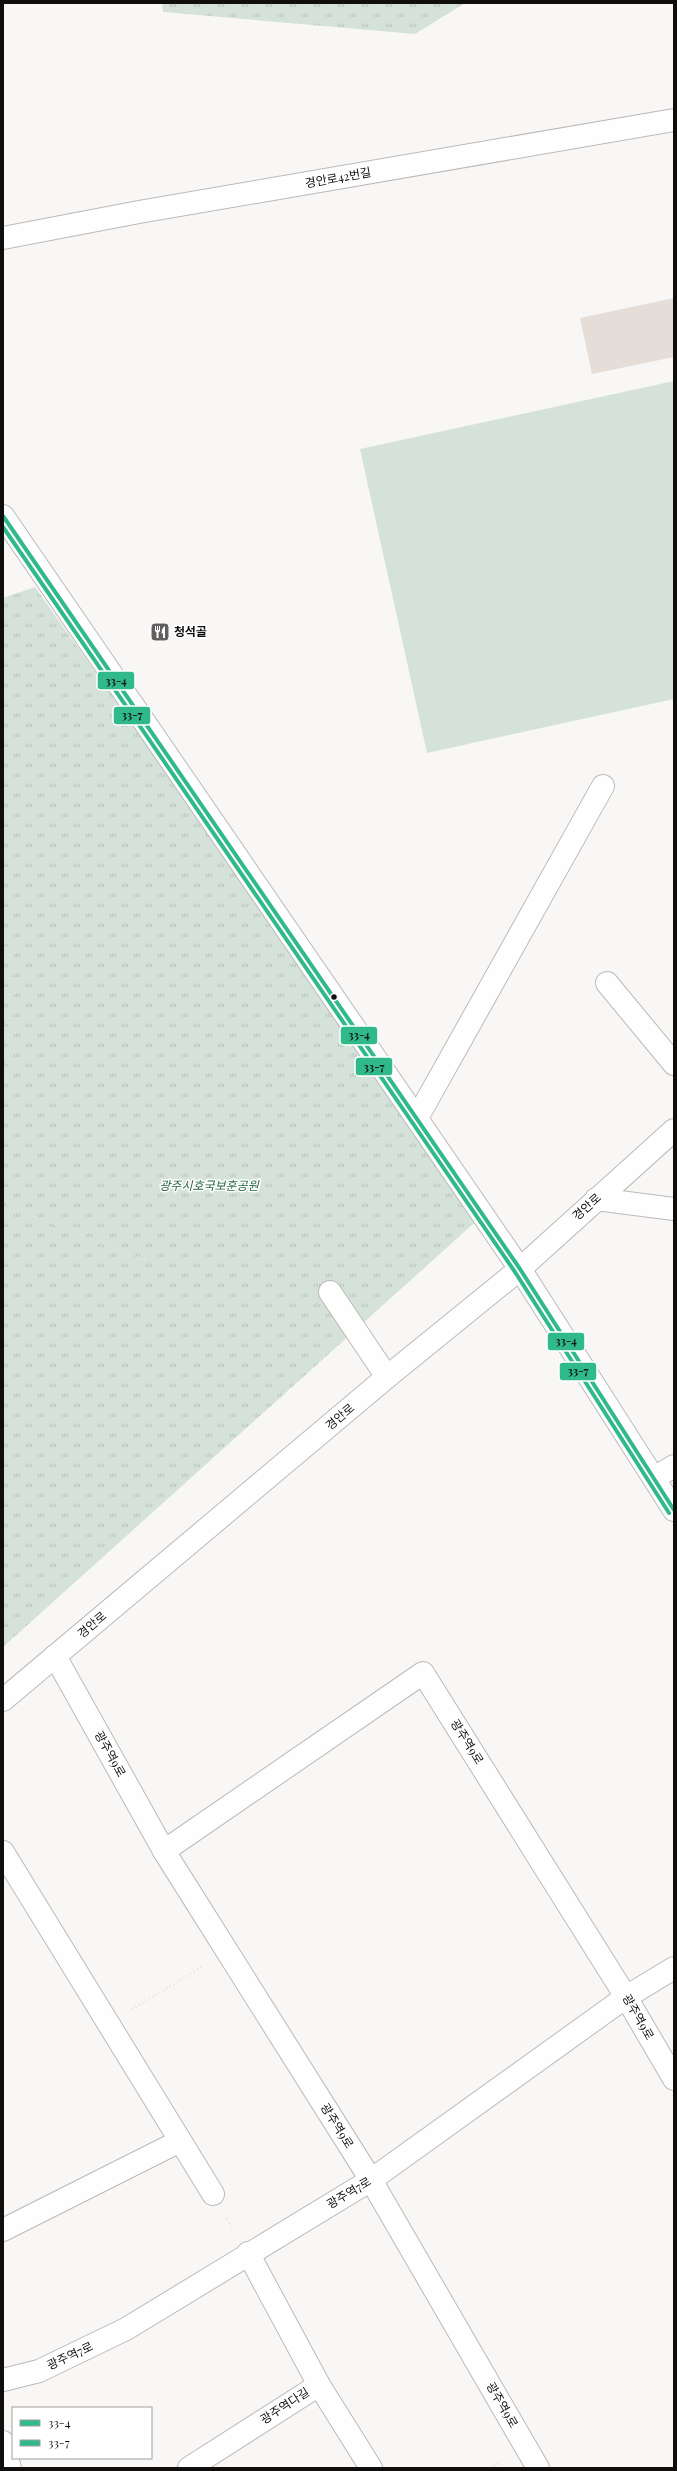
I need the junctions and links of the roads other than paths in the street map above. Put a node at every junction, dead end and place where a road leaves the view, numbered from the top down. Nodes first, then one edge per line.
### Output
1 (674, 120) edge
2 (3, 238) edge
3 (3, 516) edge
4 (603, 786) dead end
5 (607, 982) dead end
6 (674, 1064) edge
7 (417, 1118) junction
8 (674, 1130) edge
9 (596, 1199) junction
10 (674, 1209) edge
11 (520, 1269) junction
12 (330, 1292) dead end
13 (387, 1377) junction
14 (674, 1466) edge
15 (654, 1478) junction
16 (674, 1510) edge
17 (55, 1656) junction
18 (3, 1700) edge
19 (164, 1851) junction
20 (3, 1852) edge
21 (10, 1878) edge
22 (674, 1968) edge
23 (626, 1997) junction
24 (674, 2079) edge
25 (180, 2141) junction
26 (371, 2180) junction
27 (213, 2194) road end
28 (3, 2230) edge
29 (248, 2253) junction
30 (3, 2380) edge
31 (320, 2385) junction
32 (3, 2442) edge
33 (10, 2468) edge
34 (189, 2468) edge
35 (371, 2468) edge
36 (538, 2468) edge

1 - 2 street, 경안로42번길
3 - 7 street
4 - 7 street
5 - 6 street
7 - 11 street
8 - 9 street, 경안로
9 - 10 street
9 - 11 street, 경안로
11 - 13 street, 경안로
11 - 15 street
12 - 13 street
13 - 17 street, 경안로
14 - 15 street
15 - 16 street
17 - 18 street, 경안로
17 - 19 street, 광주역9로
19 - 23 street, 광주역9로
19 - 26 street, 광주역9로
20 - 21 street
21 - 25 street
22 - 23 street, 광주역7로
23 - 24 street, 광주역9로
23 - 26 street, 광주역7로
25 - 27 street
25 - 28 street
26 - 29 street, 광주역7로
26 - 36 street, 광주역9로
29 - 30 street, 광주역7로
29 - 31 street
31 - 34 street, 광주역다길
31 - 35 street, 광주역다길
32 - 33 street

